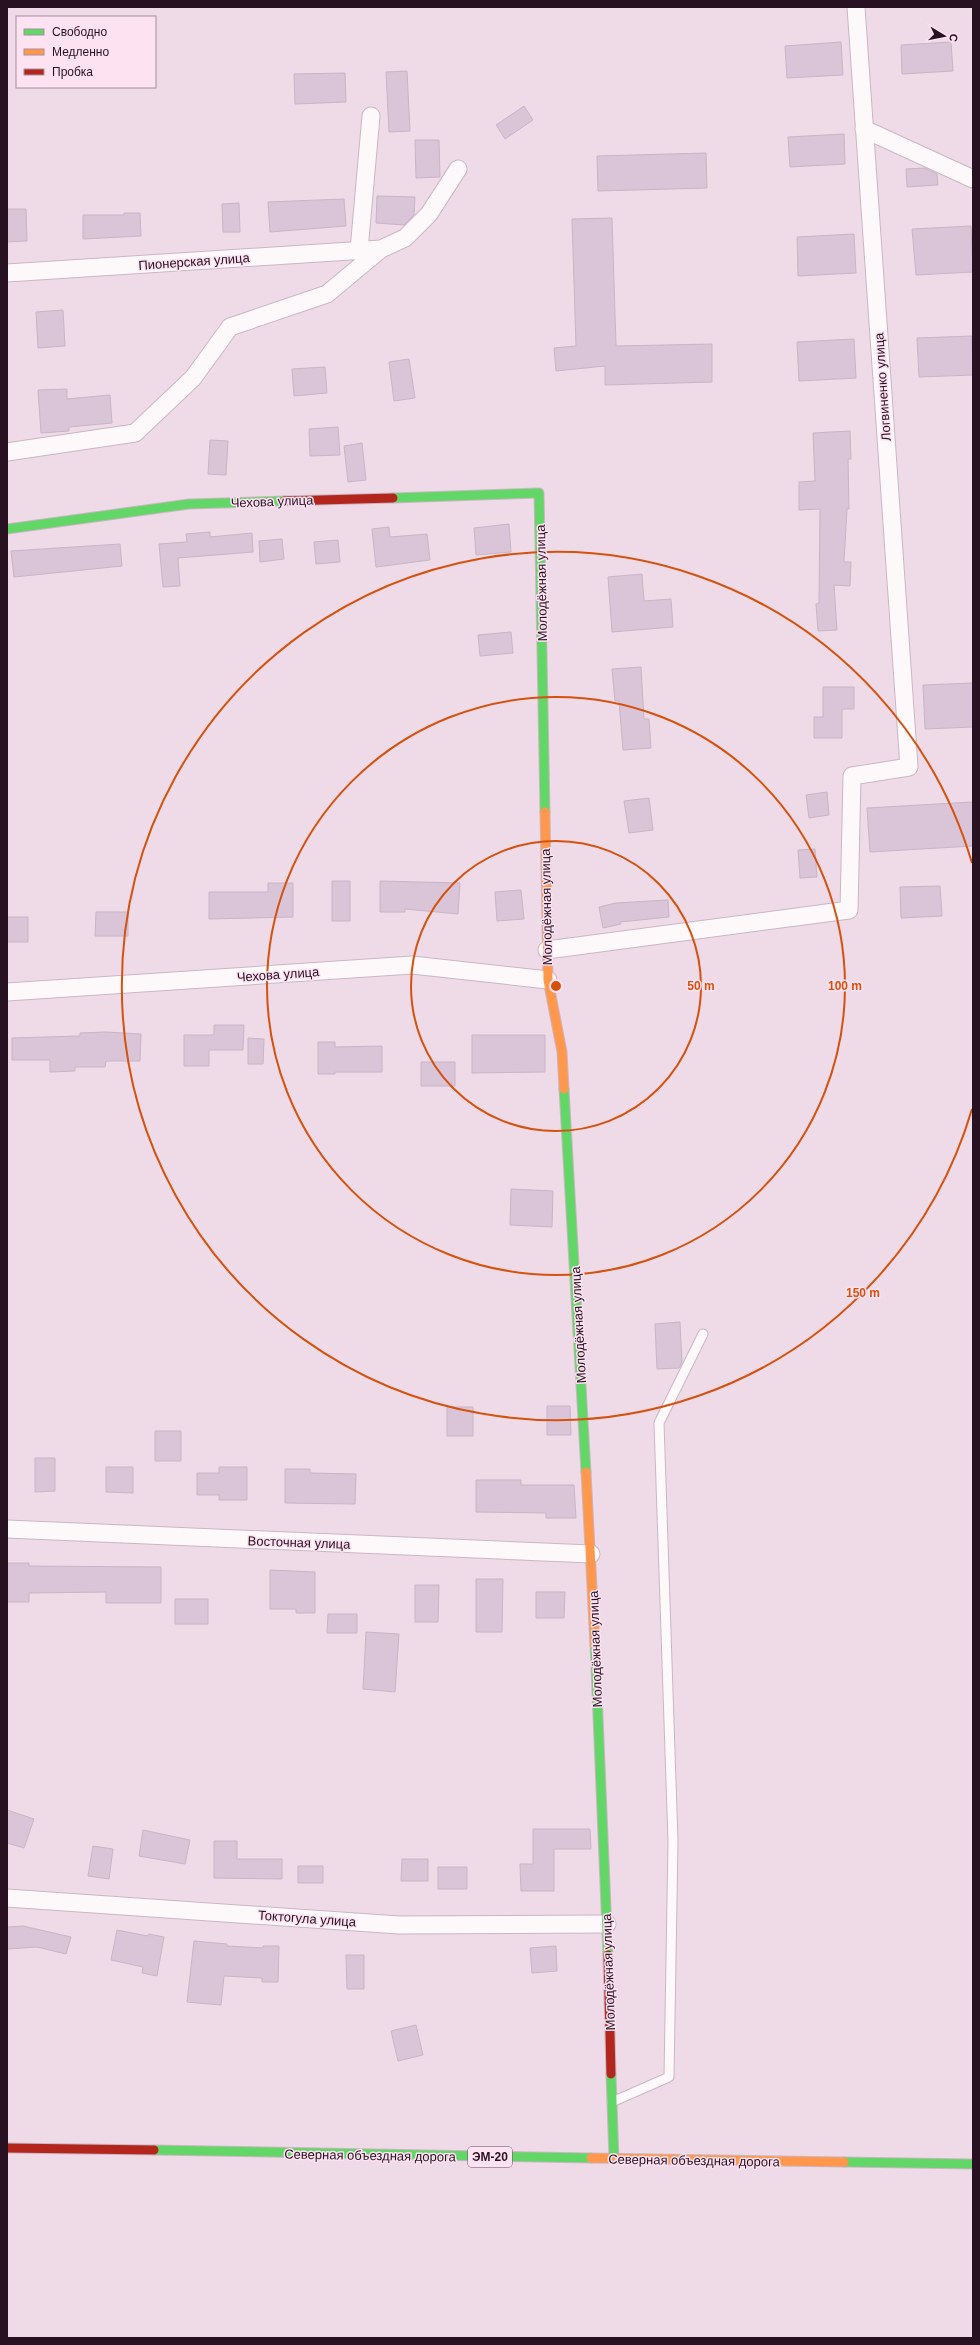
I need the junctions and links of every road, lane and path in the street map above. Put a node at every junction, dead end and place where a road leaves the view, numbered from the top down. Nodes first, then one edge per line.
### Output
1 (856, 7) edge
2 (371, 116) dead end
3 (864, 130) junction
4 (458, 169) dead end
5 (973, 179) edge
6 (381, 249) junction
7 (359, 250) junction
8 (7, 273) edge
9 (7, 452) edge
10 (539, 493) joint
11 (7, 529) edge
12 (547, 950) junction
13 (548, 980) junction
14 (7, 992) edge
15 (703, 1334) dead end
16 (7, 1530) edge
17 (591, 1554) junction
18 (7, 1898) edge
19 (607, 1924) junction
20 (612, 2102) junction
21 (7, 2148) edge
22 (614, 2159) junction
23 (973, 2164) edge

1 - 3 street, Логвиненко улица
2 - 7 street
3 - 5 street
3 - 12 street, Логвиненко улица
4 - 6 street
6 - 7 street, Пионерская улица
6 - 9 street
7 - 8 street, Пионерская улица
10 - 11 street, Чехова улица
10 - 12 street, Молодёжная улица
12 - 13 street, Молодёжная улица
13 - 14 street, Чехова улица
13 - 17 street, Молодёжная улица
15 - 20 lane
16 - 17 street, Восточная улица
17 - 19 street, Молодёжная улица
18 - 19 street, Токтогула улица
19 - 20 street, Молодёжная улица
20 - 22 street, Молодёжная улица
21 - 22 street, Северная объездная дорога / ЭМ-20
22 - 23 street, Северная объездная дорога / ЭМ-20

